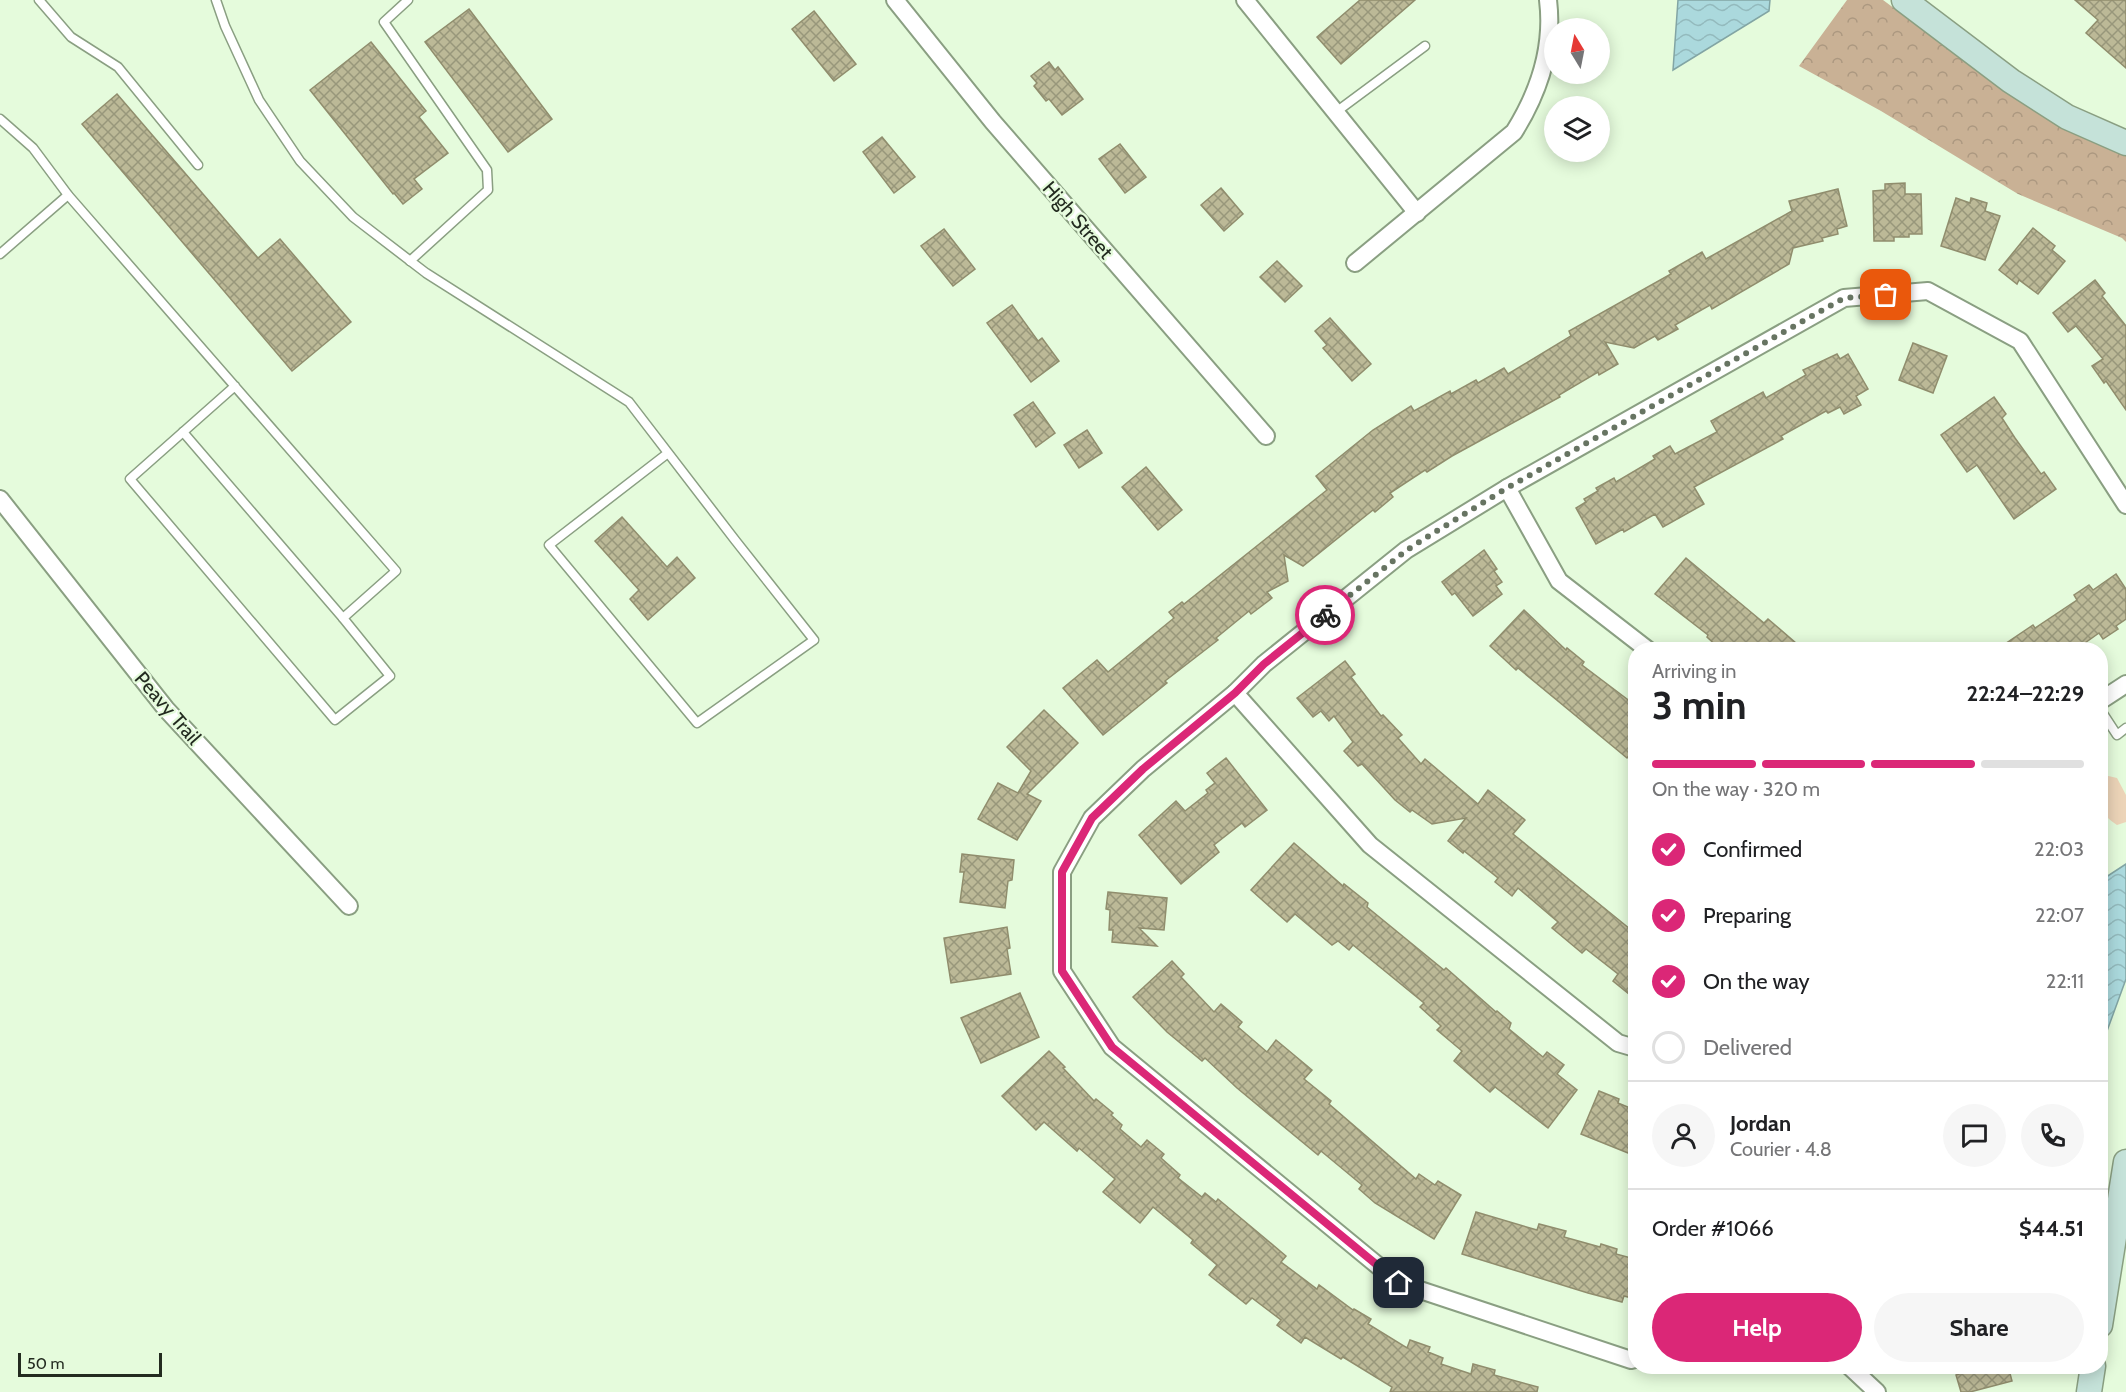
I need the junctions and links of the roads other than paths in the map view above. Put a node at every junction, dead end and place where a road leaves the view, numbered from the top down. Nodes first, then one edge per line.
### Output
1 (39, 0) edge
2 (216, 0) edge
3 (408, 0) edge
4 (895, 0) edge
5 (1245, 0) edge
6 (1548, 0) edge
7 (1904, 0) edge
8 (1425, 46) dead end
9 (1336, 112) junction
10 (0, 119) edge
11 (2126, 143) edge
12 (198, 165) dead end
13 (68, 195) junction
14 (1417, 213) junction
15 (0, 254) edge
16 (410, 261) junction
17 (1355, 263) dead end
18 (236, 386) junction
19 (183, 432) junction
20 (1266, 436) dead end
21 (668, 453) junction
22 (1507, 488) junction
23 (0, 499) edge
24 (2126, 505) edge
25 (343, 618) junction
26 (1638, 642) edge
27 (2126, 684) edge
28 (1235, 693) junction
29 (2108, 696) edge
30 (2108, 721) edge
31 (2126, 728) edge
32 (349, 906) dead end
33 (1628, 1046) edge
34 (2126, 1162) edge
35 (2108, 1275) edge
36 (1628, 1359) edge
37 (1858, 1374) edge
38 (2092, 1374) edge
39 (1877, 1392) edge
40 (2089, 1392) edge

1 - 12 lane
2 - 16 lane
3 - 16 lane
4 - 20 street, High Street
5 - 9 street
6 - 14 street
7 - 11 street
8 - 9 lane
9 - 14 street
10 - 13 lane
13 - 15 lane
13 - 18 lane
14 - 17 street
16 - 21 lane
18 - 19 lane
18 - 25 lane
19 - 25 lane
19 - 25 lane
21 - 21 lane
22 - 24 street
22 - 26 street
22 - 28 street
23 - 32 street, Peavy Trail
27 - 29 street
28 - 33 street
28 - 36 street
30 - 31 lane
34 - 35 street
37 - 39 street
38 - 40 street

